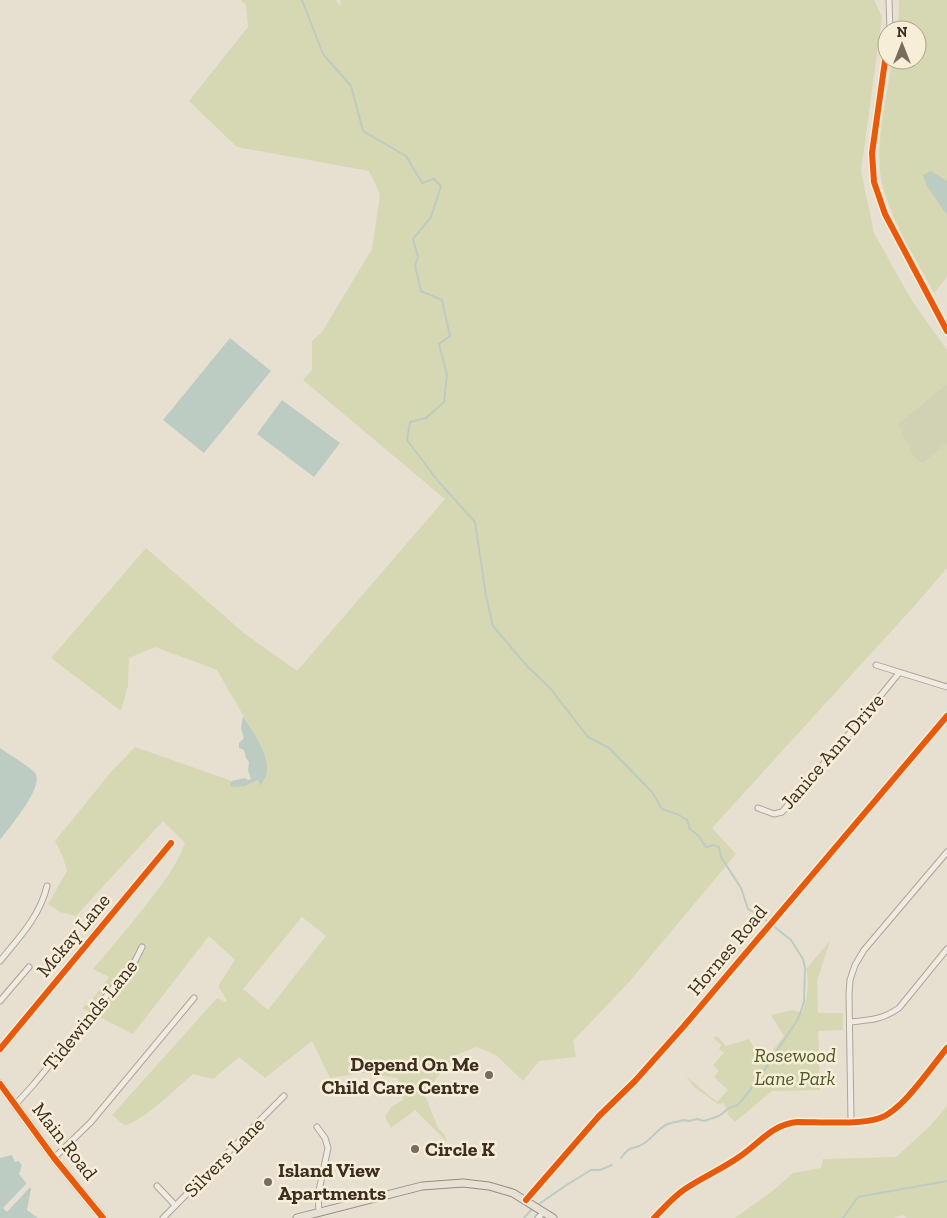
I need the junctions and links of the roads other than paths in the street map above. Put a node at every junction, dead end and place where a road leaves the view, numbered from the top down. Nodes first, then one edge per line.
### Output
1 (889, 0) edge
2 (890, 20) edge
3 (884, 70) edge
4 (947, 331) edge
5 (876, 665) dead end
6 (898, 672) junction
7 (947, 687) edge
8 (947, 716) edge
9 (758, 808) dead end
10 (172, 843) dead end
11 (947, 852) edge
12 (47, 886) dead end
13 (142, 947) dead end
14 (947, 949) edge
15 (0, 961) edge
16 (30, 967) dead end
17 (194, 998) dead end
18 (0, 1001) edge
19 (850, 1022) junction
20 (947, 1048) edge
21 (0, 1049) edge
22 (0, 1084) edge
23 (284, 1096) dead end
24 (16, 1104) junction
25 (851, 1121) junction
26 (317, 1127) dead end
27 (54, 1158) junction
28 (157, 1186) dead end
29 (529, 1202) junction
30 (176, 1205) junction
31 (542, 1210) junction
32 (319, 1212) junction
33 (103, 1218) edge
34 (163, 1218) edge
35 (296, 1218) edge
36 (538, 1218) edge
37 (553, 1218) edge
38 (654, 1218) edge

1 - 2 street
3 - 4 street
5 - 6 street
6 - 7 street
6 - 9 street, Janice Ann Drive
8 - 29 street, Hornes Road
10 - 21 street, Mckay Lane
11 - 19 street
12 - 15 street
13 - 24 street, Tidewinds Lane
14 - 19 street
16 - 18 street
17 - 27 street
19 - 25 street
20 - 25 street
22 - 24 main road, Main Road
23 - 30 street, Silvers Lane
24 - 27 main road, Main Road
25 - 38 street
26 - 32 street
27 - 33 main road, Main Road
28 - 30 street
29 - 31 main road
29 - 32 main road
30 - 34 street, Silvers Lane
31 - 36 street
31 - 37 main road
32 - 35 main road

